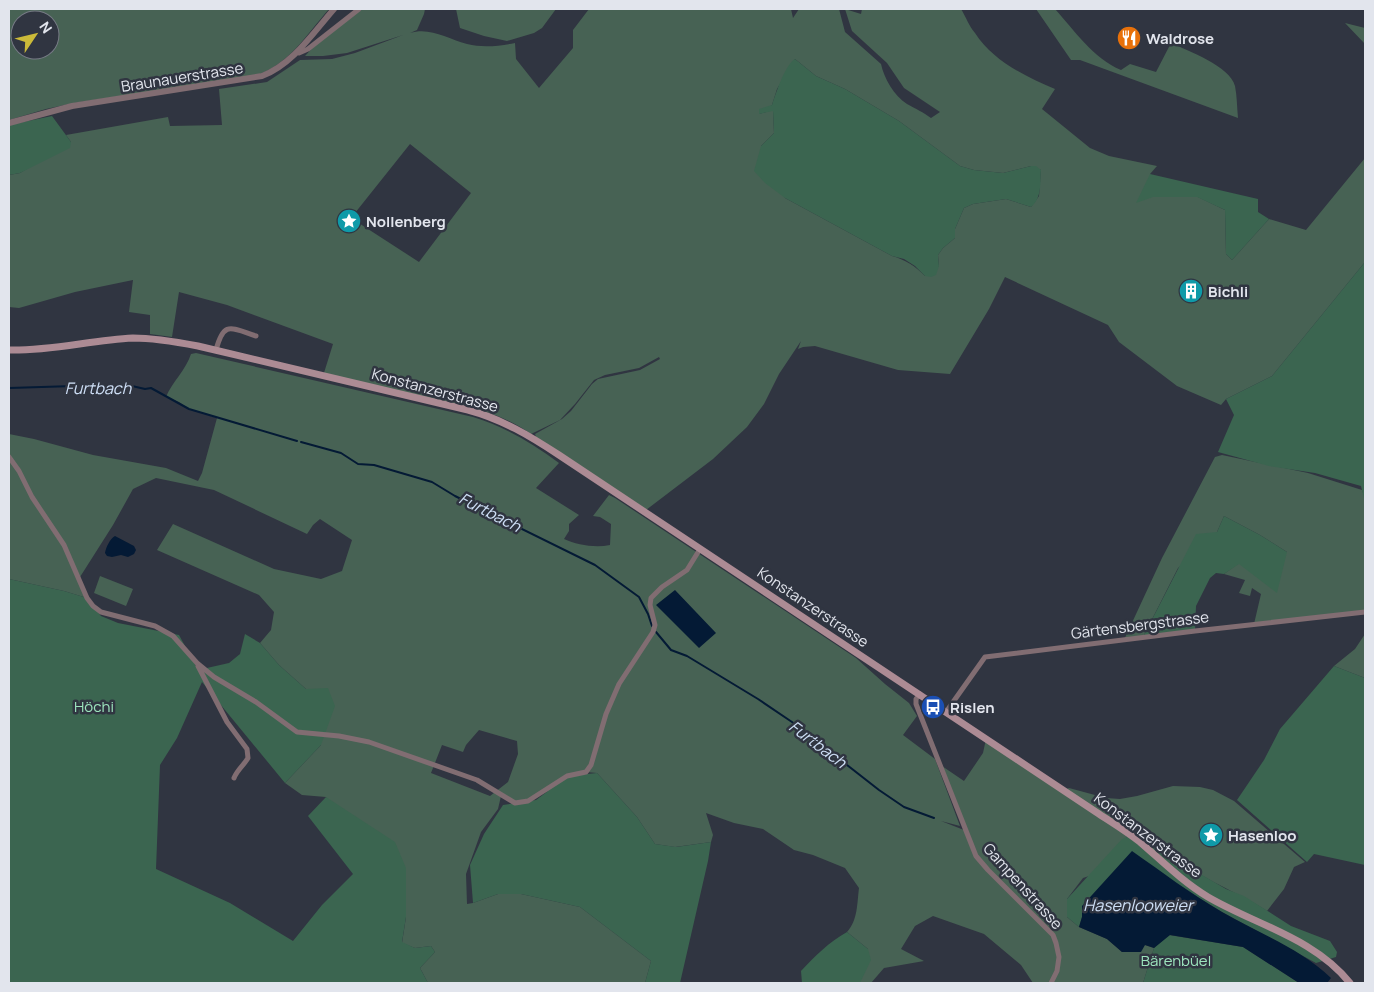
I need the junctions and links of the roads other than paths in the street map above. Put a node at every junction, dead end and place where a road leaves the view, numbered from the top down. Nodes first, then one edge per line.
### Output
1 (334, 9) edge
2 (359, 9) edge
3 (297, 52) junction
4 (9, 122) edge
5 (256, 336) dead end
6 (9, 350) edge
7 (216, 350) junction
8 (9, 457) edge
9 (700, 549) junction
10 (1365, 612) edge
11 (197, 663) junction
12 (920, 694) junction
13 (946, 712) junction
14 (234, 778) dead end
15 (1051, 983) edge
16 (1350, 983) edge

1 - 3 street, Braunauerstrasse
2 - 3 street
3 - 4 street, Braunauerstrasse
5 - 7 street
6 - 7 main road, Konstanzerstrasse
7 - 9 main road, Konstanzerstrasse
8 - 11 street
9 - 11 street
9 - 12 main road, Konstanzerstrasse
10 - 13 street, Gärtensbergstrasse
11 - 14 street
12 - 13 main road, Konstanzerstrasse
12 - 15 street, Gampenstrasse
13 - 16 main road, Konstanzerstrasse

